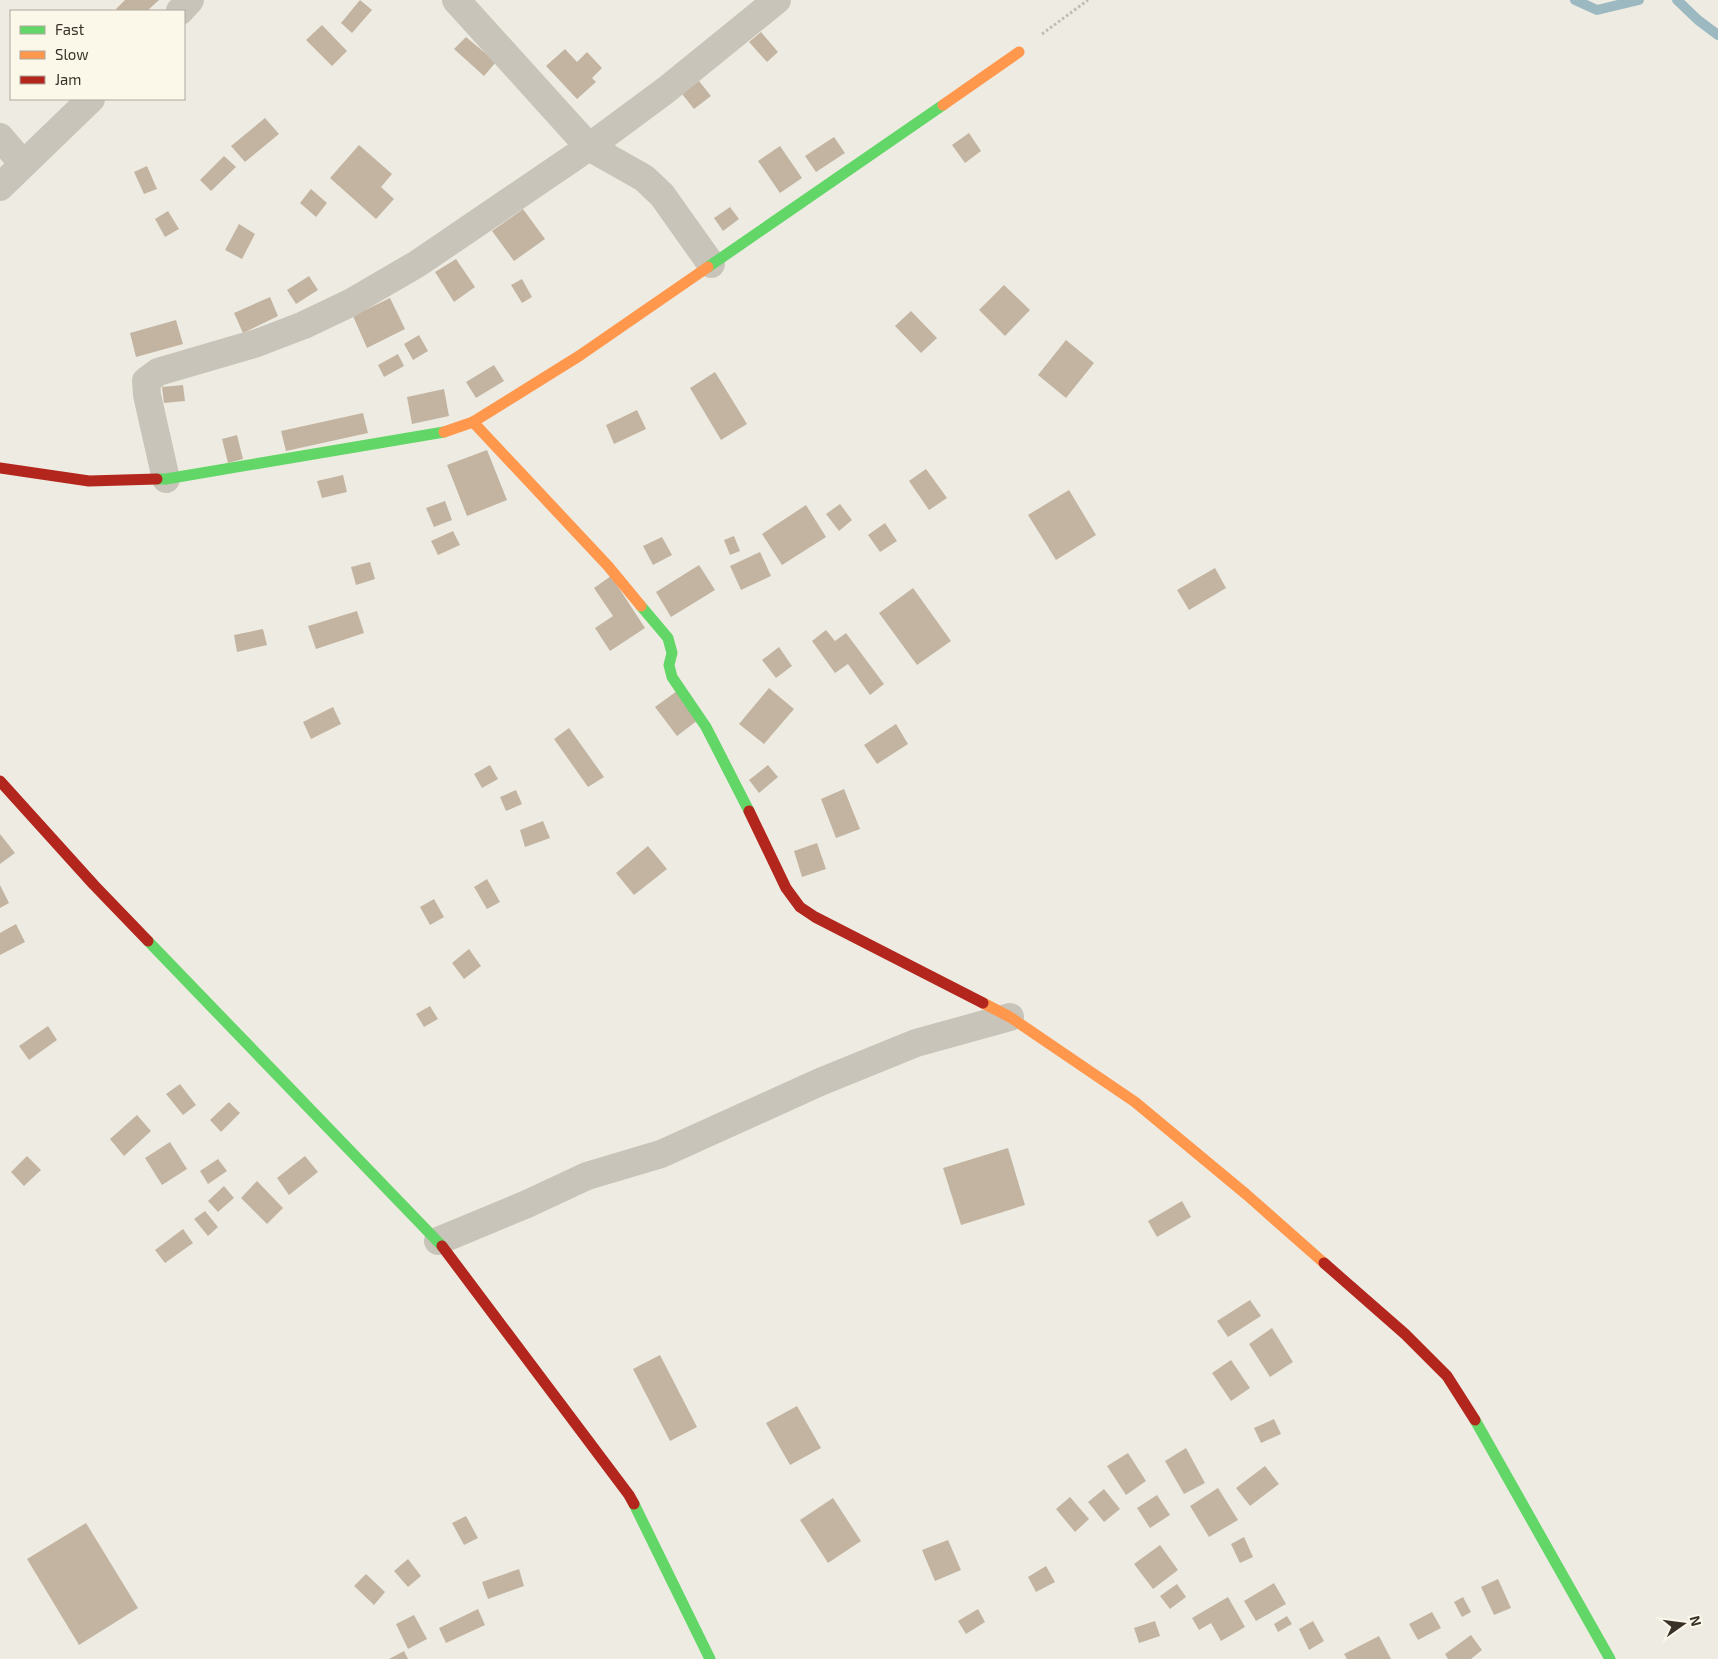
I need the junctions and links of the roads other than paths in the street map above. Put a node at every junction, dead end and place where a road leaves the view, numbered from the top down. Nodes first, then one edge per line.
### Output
1 (190, 0) edge
2 (456, 0) edge
3 (777, 0) edge
4 (181, 10) edge
5 (1018, 52) road end
6 (90, 100) edge
7 (0, 137) edge
8 (589, 147) junction
9 (23, 164) junction
10 (0, 188) edge
11 (711, 264) junction
12 (473, 422) junction
13 (0, 468) edge
14 (166, 479) junction
15 (0, 781) edge
16 (1010, 1016) junction
17 (438, 1241) junction
18 (710, 1659) edge
19 (1610, 1659) edge

1 - 4 street
2 - 8 street
3 - 8 street
5 - 11 street
6 - 9 street
7 - 9 street
8 - 11 street
8 - 14 street
9 - 10 street
11 - 12 street
12 - 14 street
12 - 16 street
13 - 14 street
15 - 17 street
16 - 17 street
16 - 19 street
17 - 18 street

